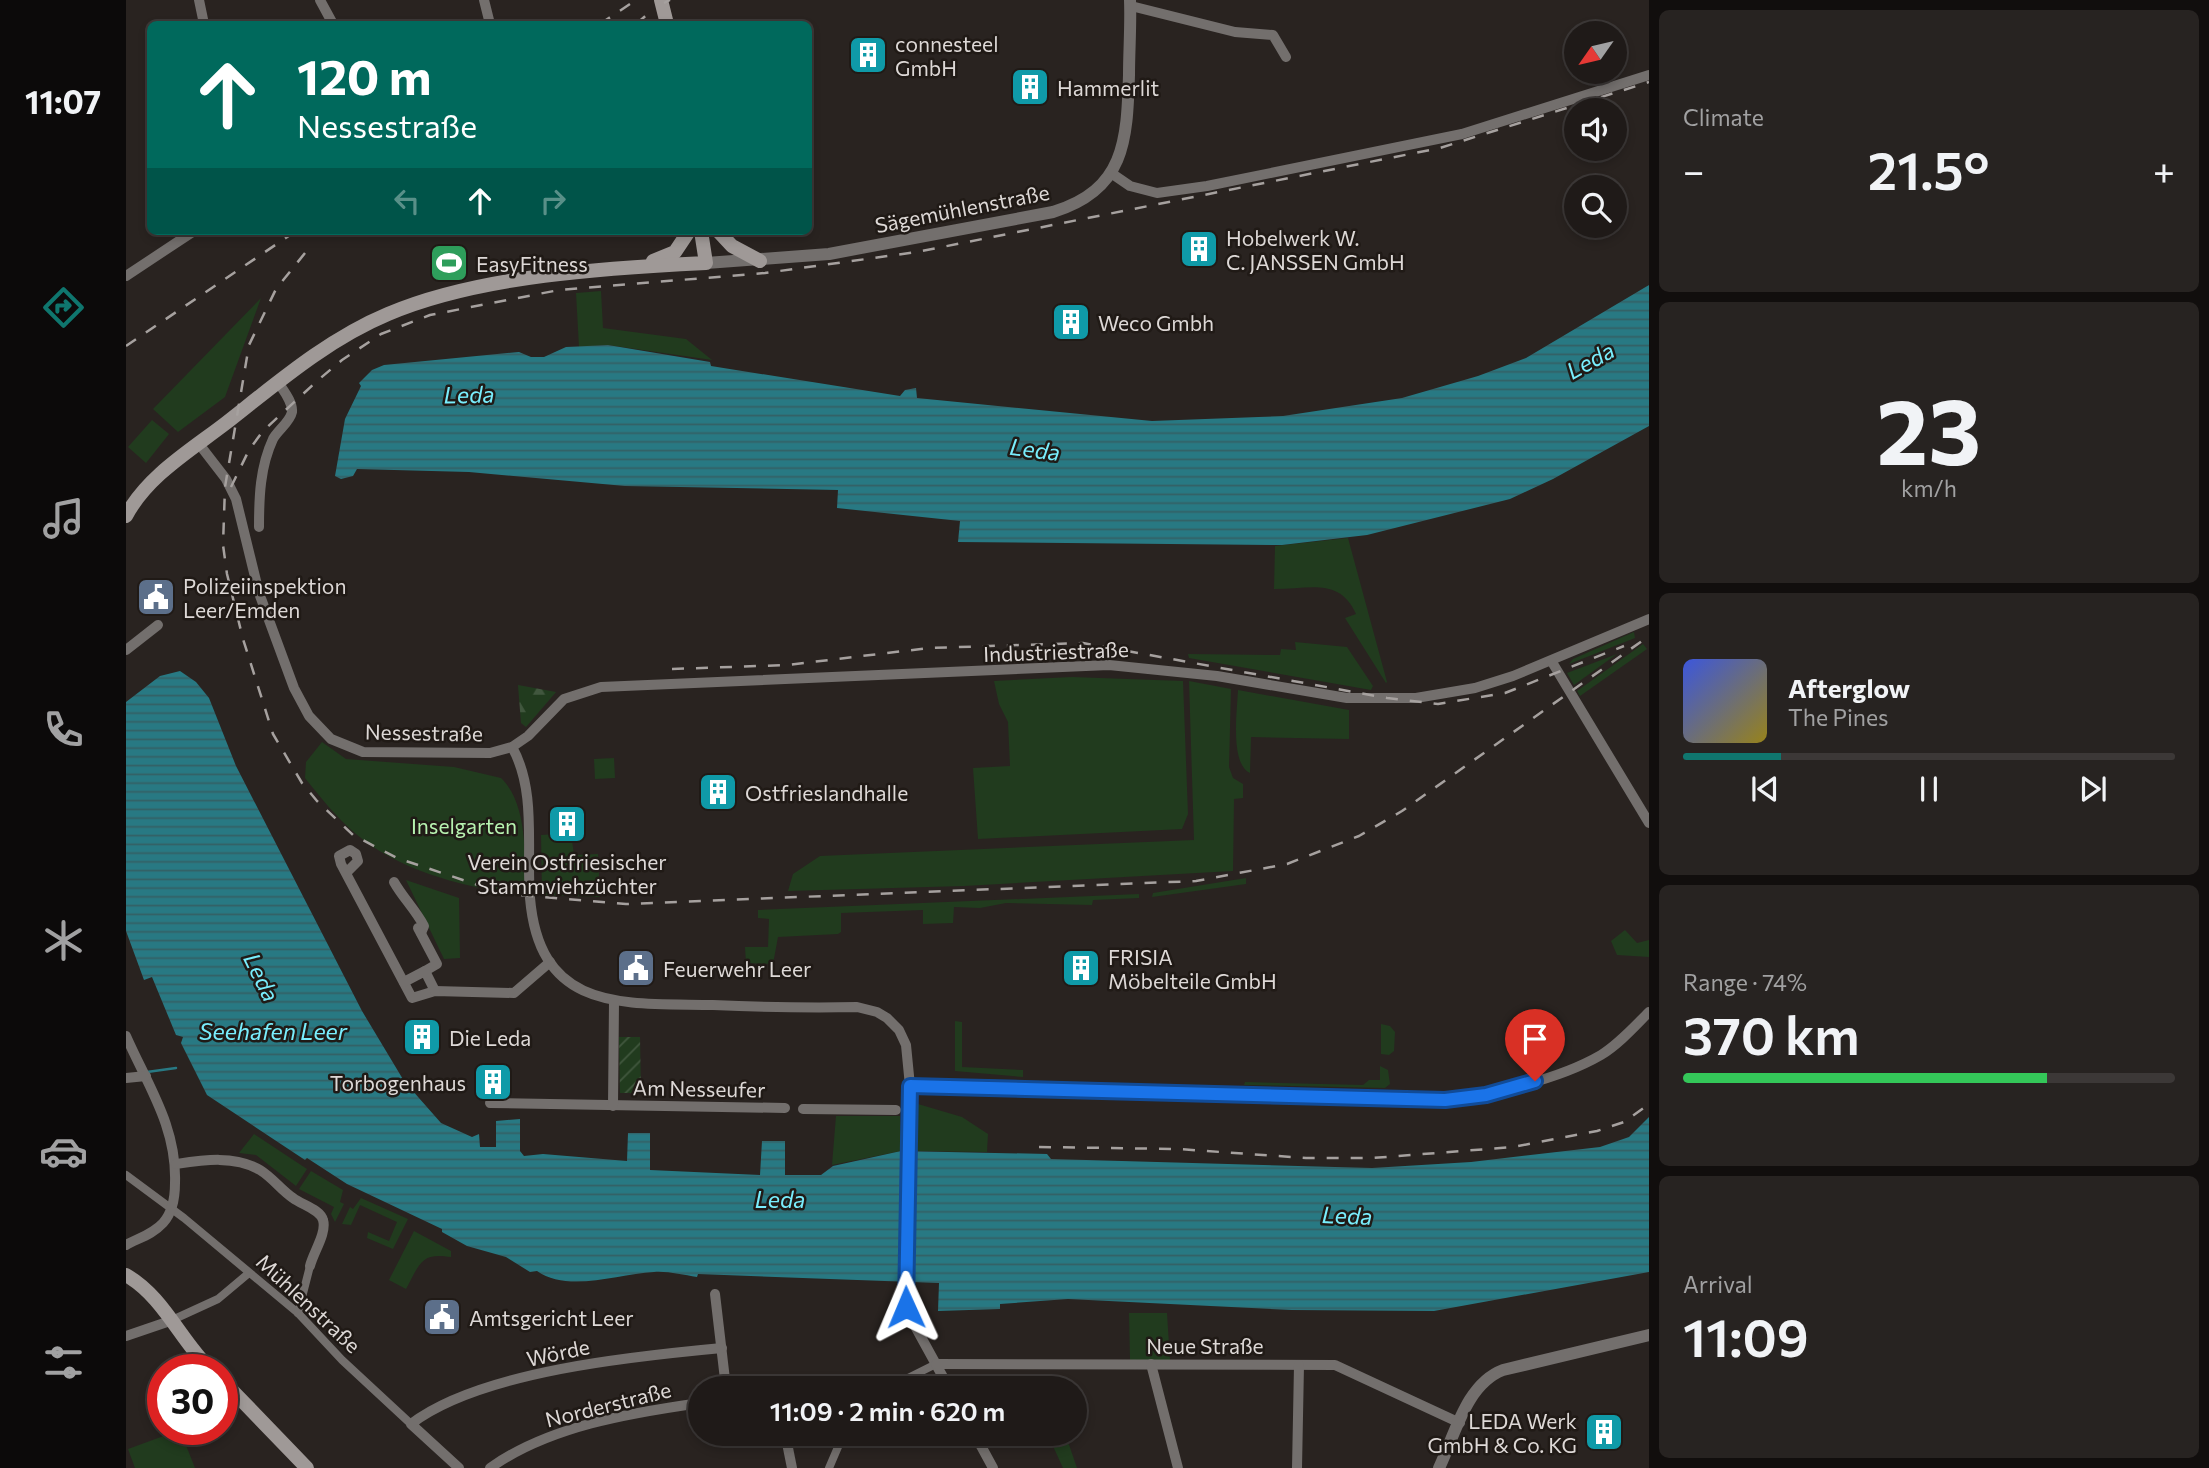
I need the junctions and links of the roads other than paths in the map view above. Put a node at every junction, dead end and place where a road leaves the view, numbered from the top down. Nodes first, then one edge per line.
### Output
1 (199, 0) edge
2 (320, 0) edge
3 (484, 0) edge
4 (661, 0) edge
5 (1130, 3) edge
6 (203, 21) edge
7 (331, 21) edge
8 (489, 21) edge
9 (666, 21) edge
10 (1286, 57) dead end
11 (1649, 75) edge
12 (1111, 173) junction
13 (188, 235) edge
14 (686, 235) edge
15 (702, 235) edge
16 (722, 235) edge
17 (760, 261) junction
18 (706, 263) junction
19 (638, 267) junction
20 (126, 276) edge
21 (278, 382) junction
22 (199, 444) junction
23 (126, 516) edge
24 (259, 527) dead end
25 (1649, 619) edge
26 (158, 625) dead end
27 (126, 650) edge
28 (1552, 662) junction
29 (512, 747) junction
30 (1649, 824) edge
31 (346, 873) dead end
32 (394, 882) dead end
33 (550, 962) junction
34 (425, 971) junction
35 (404, 982) junction
36 (435, 991) junction
37 (614, 1002) junction
38 (1649, 1012) edge
39 (126, 1036) edge
40 (126, 1072) edge
41 (144, 1073) junction
42 (126, 1079) edge
43 (910, 1086) junction
44 (490, 1103) dead end
45 (613, 1106) junction
46 (785, 1108) dead end
47 (803, 1109) dead end
48 (896, 1110) dead end
49 (176, 1164) junction
50 (126, 1175) edge
51 (171, 1209) junction
52 (131, 1242) edge
53 (126, 1253) edge
54 (126, 1265) edge
55 (310, 1266) joint
56 (249, 1273) junction
57 (132, 1278) edge
58 (715, 1294) dead end
59 (298, 1313) junction
60 (170, 1321) junction
61 (1649, 1335) edge
62 (126, 1336) edge
63 (722, 1348) junction
64 (198, 1354) edge
65 (936, 1364) junction
66 (1151, 1364) junction
67 (1299, 1365) junction
68 (725, 1376) edge
69 (912, 1376) edge
70 (942, 1376) edge
71 (238, 1397) edge
72 (688, 1406) edge
73 (411, 1423) junction
74 (1460, 1423) junction
75 (788, 1446) edge
76 (838, 1446) edge
77 (981, 1446) edge
78 (792, 1465) edge
79 (1444, 1466) edge
80 (307, 1468) edge
81 (458, 1468) edge
82 (491, 1468) edge
83 (829, 1468) edge
84 (993, 1468) edge
85 (1178, 1468) edge
86 (1297, 1468) edge

1 - 6 street
2 - 7 street
3 - 8 street
4 - 9 main road
5 - 10 street
5 - 12 street
11 - 12 street
12 - 17 street, Sägemühlenstraße
13 - 20 street
14 - 19 main road
15 - 18 main road
16 - 17 main road
17 - 18 street, Sägemühlenstraße
18 - 19 main road, Sägemühlenstraße
19 - 21 main road, Sägemühlenstraße
21 - 22 main road, Sägemühlenstraße
21 - 24 street
22 - 23 main road, Sägemühlenstraße
22 - 29 street, Nessestraße
25 - 28 street, Industriestraße
26 - 27 street
28 - 29 street, Industriestraße
28 - 30 street
29 - 33 street, Nessestraße
31 - 35 street
32 - 34 street
33 - 36 street
33 - 37 street, Nessestraße
34 - 35 street
34 - 36 street
35 - 36 street
37 - 43 street, Nessestraße
37 - 45 street, Am Nesseufer
38 - 43 street
39 - 41 street
40 - 41 street
41 - 42 street
41 - 49 street
43 - 65 street, Nessestraße
44 - 45 street, Am Nesseufer
45 - 46 street, Am Nesseufer
47 - 48 street
49 - 51 street
49 - 55 street
50 - 51 street, Mühlenstraße
51 - 52 street
51 - 56 street, Mühlenstraße
52 - 53 street
54 - 57 street
55 - 59 street
56 - 59 street, Mühlenstraße
56 - 60 street
57 - 60 main road
58 - 63 street
59 - 73 street, Mühlenstraße
60 - 62 street
60 - 64 main road
61 - 74 street
63 - 68 street
63 - 73 street, Wörde
65 - 66 street, Neue Straße
65 - 69 street
65 - 70 street, Nessestraße
66 - 67 street, Neue Straße
66 - 85 street
67 - 74 street, Neue Straße
67 - 86 street
71 - 80 main road
72 - 82 street, Norderstraße
73 - 81 street, Mühlenstraße
74 - 79 street
75 - 78 street
76 - 83 street
77 - 84 street

